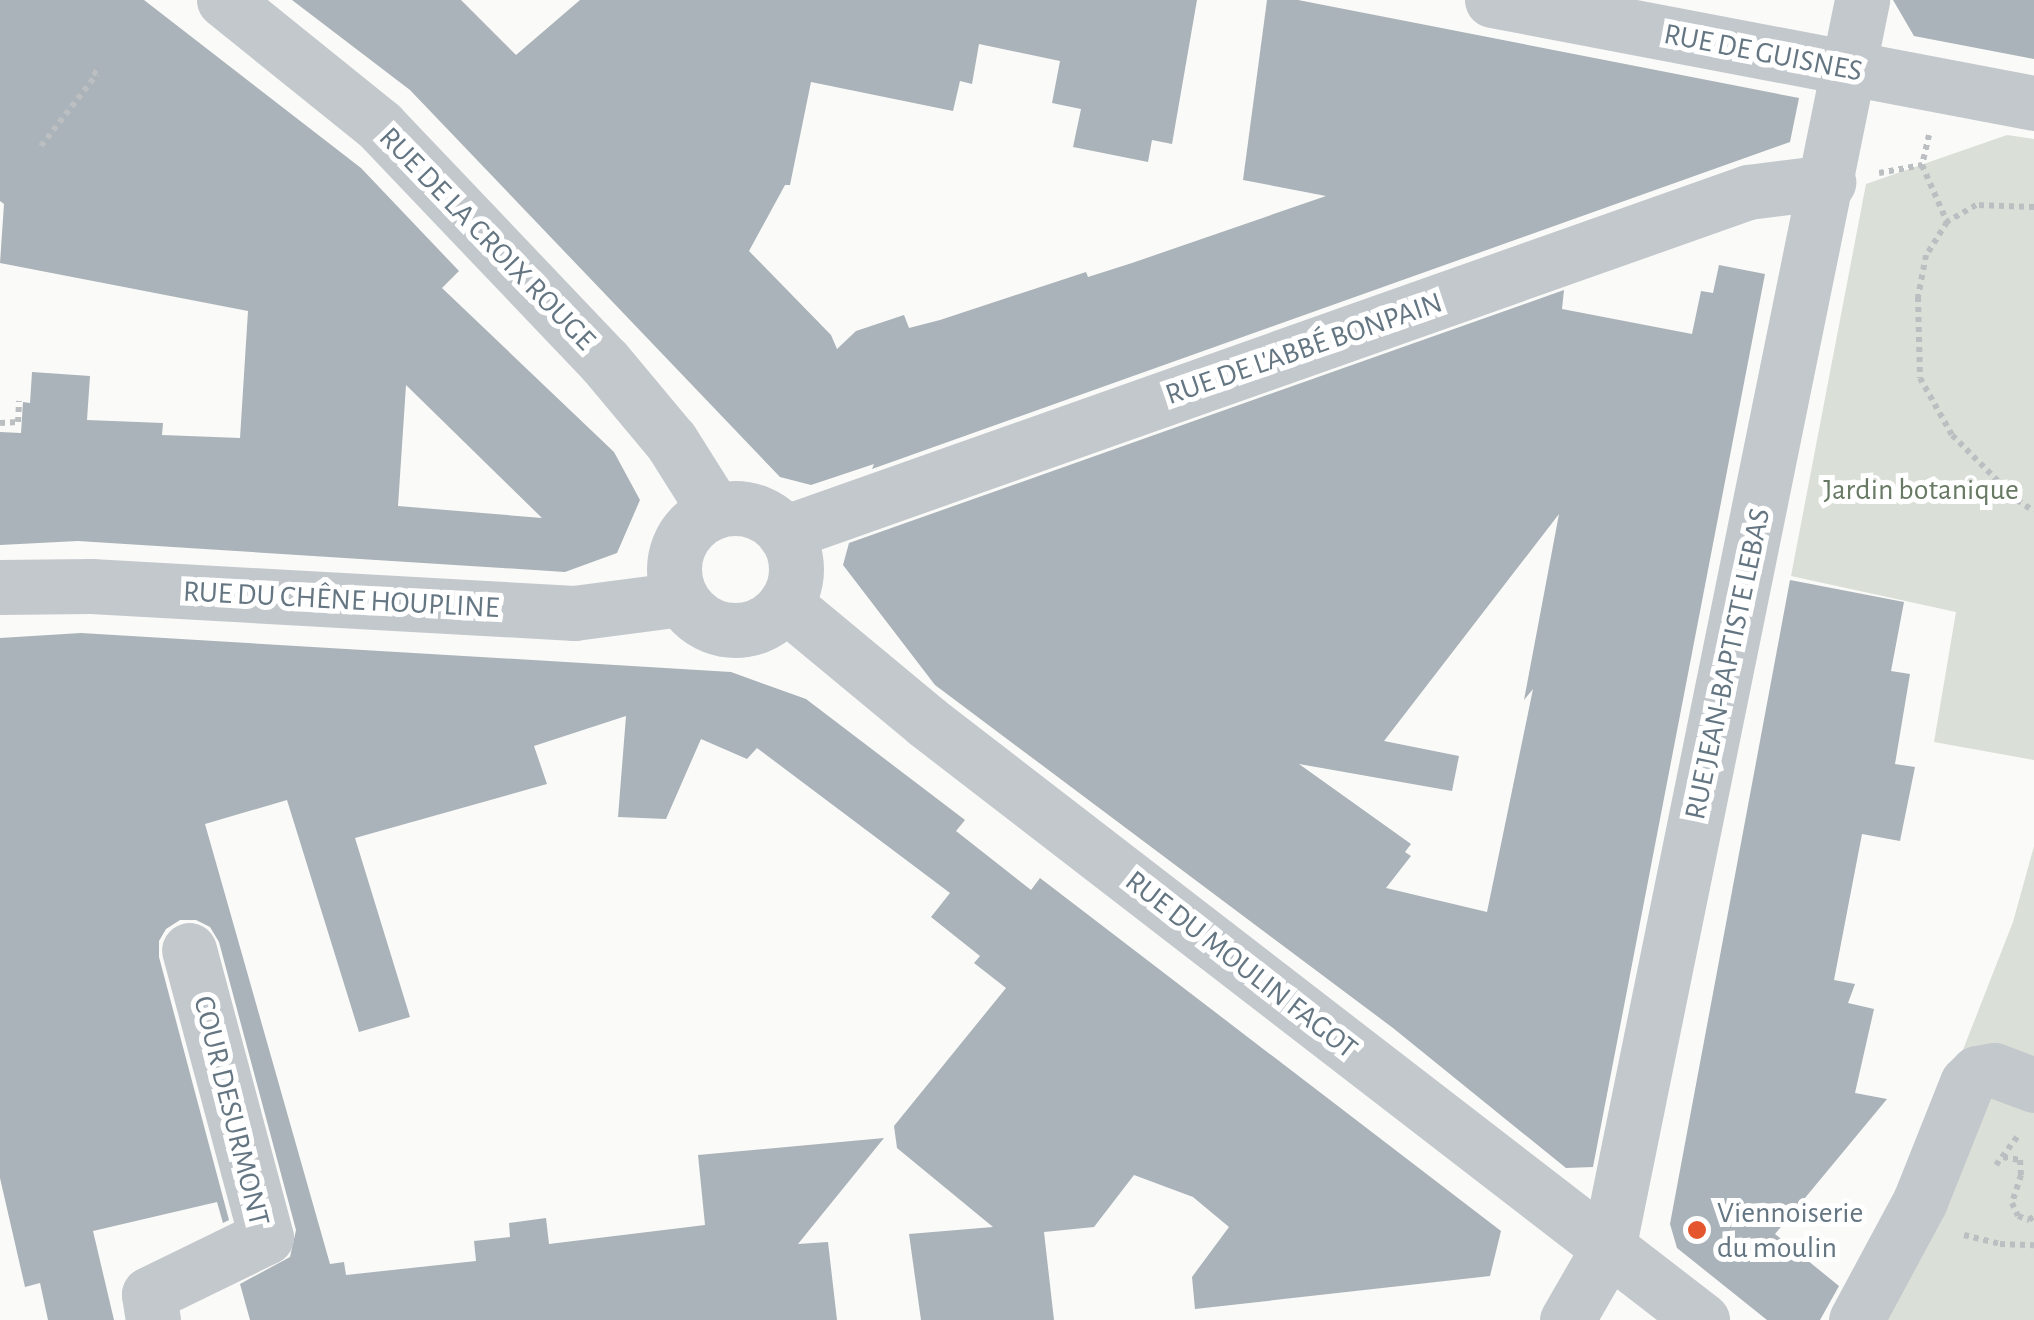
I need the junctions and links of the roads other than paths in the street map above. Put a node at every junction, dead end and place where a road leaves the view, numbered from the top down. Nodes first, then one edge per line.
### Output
1 (224, 0) edge
2 (1492, 0) edge
3 (1862, 0) edge
4 (1849, 69) junction
5 (2034, 104) edge
6 (1828, 182) junction
7 (715, 511) junction
8 (784, 532) junction
9 (0, 587) edge
10 (681, 599) junction
11 (785, 604) junction
12 (189, 950) dead end
13 (2034, 1085) edge
14 (1608, 1249) junction
15 (152, 1320) edge
16 (1562, 1320) edge
17 (1702, 1320) edge
18 (1856, 1320) edge

1 - 7 street, RUE DE LA CROIX ROUGE
2 - 4 street, RUE DE GUISNES
3 - 4 street, RUE JEAN-BAPTISTE LEBAS
4 - 5 street, RUE DE GUISNES
4 - 6 street, RUE JEAN-BAPTISTE LEBAS
6 - 8 street, RUE DE L'ABBÉ BONPAIN
6 - 14 street, RUE JEAN-BAPTISTE LEBAS
7 - 8 street
7 - 10 street
8 - 11 street
9 - 10 street, RUE DU CHÊNE HOUPLINE
10 - 11 street
11 - 14 street, RUE DU MOULIN FAGOT
12 - 15 street, COUR DESURMONT
13 - 18 street
14 - 16 street, RUE JEAN-BAPTISTE LEBAS
14 - 17 street, RUE DU MOULIN FAGOT

